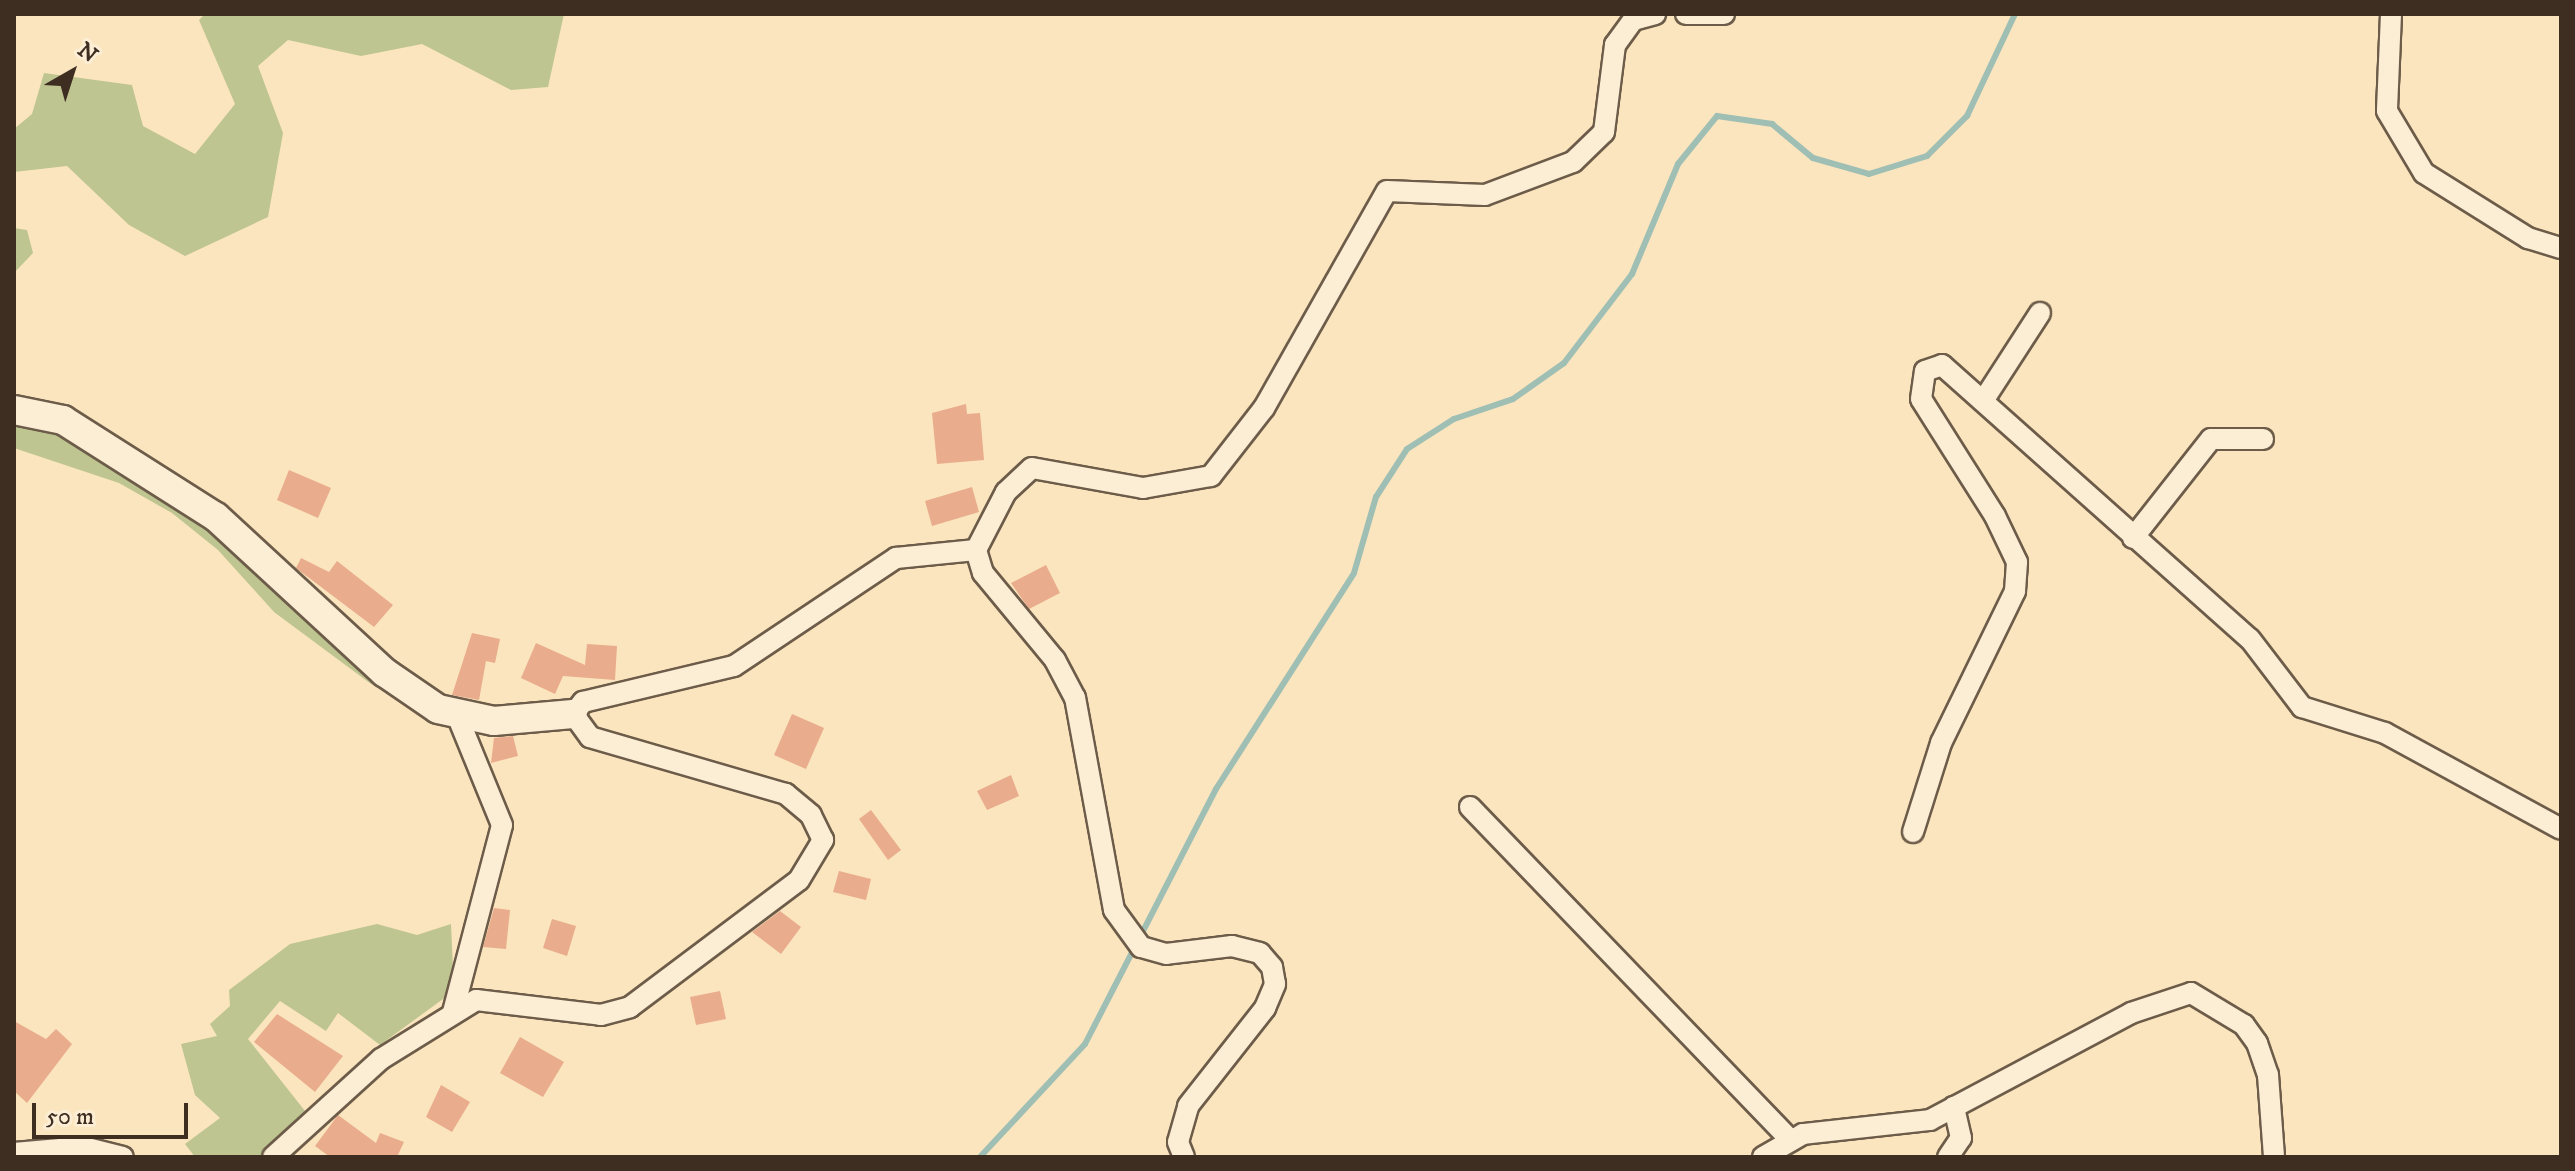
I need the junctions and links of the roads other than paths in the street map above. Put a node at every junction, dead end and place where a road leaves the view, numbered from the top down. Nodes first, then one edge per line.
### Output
1 (1655, 14) edge
2 (1686, 14) edge
3 (1724, 14) edge
4 (2391, 14) edge
5 (2561, 248) edge
6 (2040, 313) dead end
7 (1983, 401) junction
8 (14, 410) edge
9 (2263, 439) dead end
10 (2133, 538) junction
11 (976, 550) junction
12 (456, 713) junction
13 (573, 714) junction
14 (1470, 807) dead end
15 (2561, 829) edge
16 (1913, 832) dead end
17 (453, 1012) junction
18 (1954, 1107) junction
19 (1791, 1141) junction
20 (14, 1153) edge
21 (123, 1157) edge
22 (273, 1157) edge
23 (1184, 1157) edge
24 (1763, 1157) edge
25 (1948, 1157) edge
26 (2274, 1157) edge

1 - 11 street
2 - 3 street
4 - 5 street
6 - 7 street
7 - 10 street
7 - 16 street
8 - 12 street
9 - 10 street
10 - 15 street
11 - 13 street
11 - 23 street
12 - 13 street
12 - 17 street
13 - 17 street
14 - 19 street
17 - 22 street
18 - 19 street
18 - 25 street
18 - 26 street
19 - 24 street
20 - 21 street

